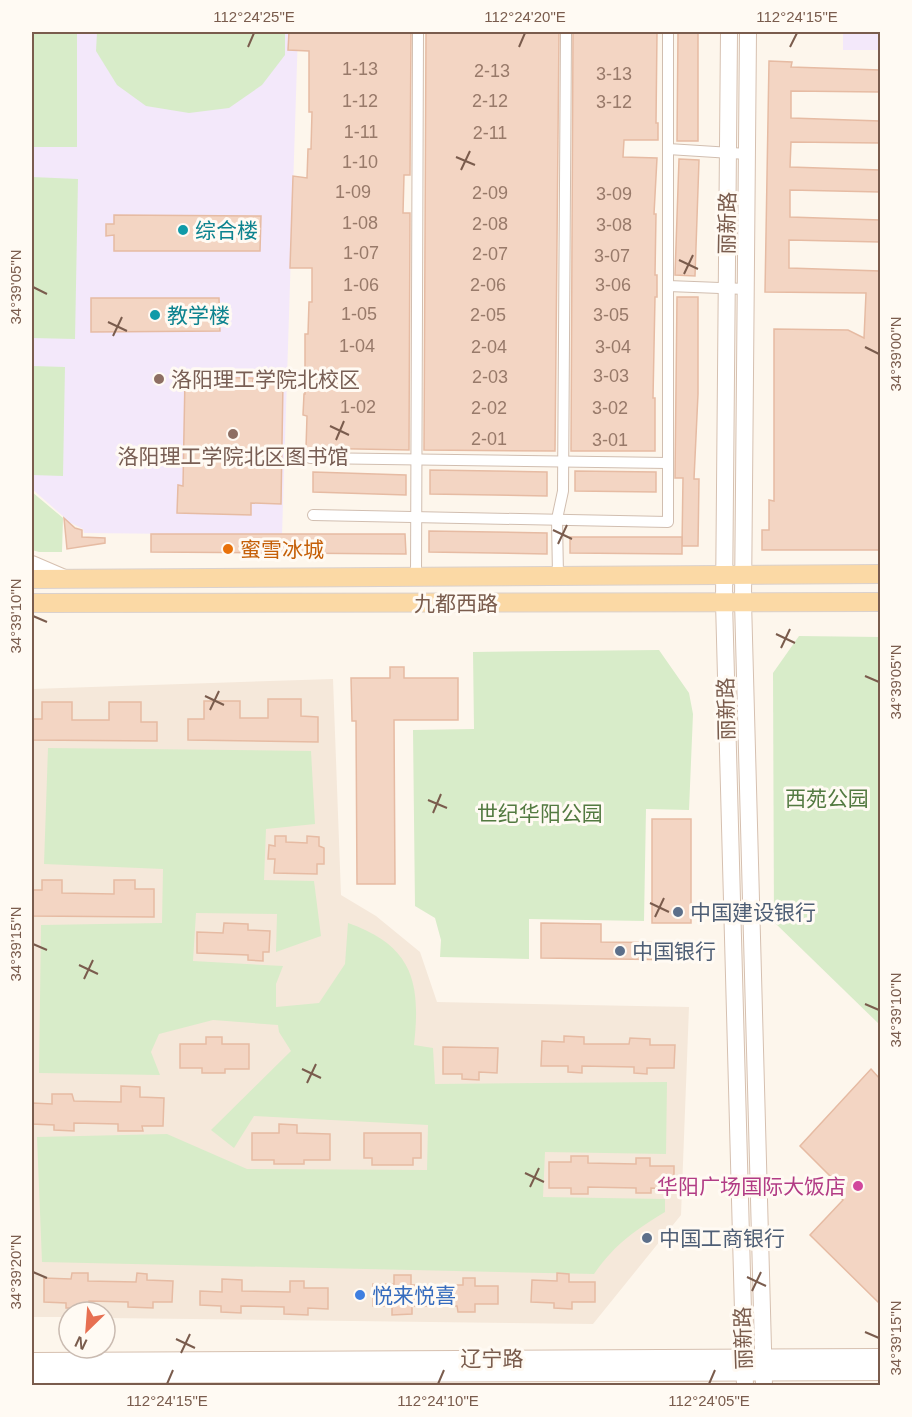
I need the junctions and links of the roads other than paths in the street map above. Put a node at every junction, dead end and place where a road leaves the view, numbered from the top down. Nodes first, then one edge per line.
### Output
1 (418, 32) edge
2 (566, 32) edge
3 (668, 32) edge
4 (729, 32) edge
5 (748, 32) edge
6 (668, 149) junction
7 (728, 153) junction
8 (747, 154) junction
9 (668, 286) junction
10 (726, 288) junction
11 (746, 289) junction
12 (310, 458) dead end
13 (416, 460) junction
14 (562, 461) junction
15 (668, 463) junction
16 (313, 515) dead end
17 (416, 517) junction
18 (557, 519) junction
19 (32, 564) edge
20 (880, 574) edge
21 (558, 576) junction
22 (723, 576) junction
23 (743, 576) junction
24 (416, 577) junction
25 (32, 579) edge
26 (68, 579) junction
27 (724, 602) junction
28 (743, 602) junction
29 (880, 602) edge
30 (32, 603) edge
31 (60, 603) junction
32 (32, 610) edge
33 (880, 1357) edge
34 (32, 1361) edge
35 (744, 1372) edge
36 (763, 1372) edge
37 (880, 1372) edge
38 (32, 1375) edge
39 (430, 1379) edge
40 (67, 1380) edge

1 - 13 street
2 - 14 street
3 - 6 street
4 - 7 main road, 丽新路
5 - 8 main road, 丽新路
6 - 7 street
6 - 9 street
7 - 8 street
7 - 10 main road, 丽新路
8 - 11 main road, 丽新路
9 - 10 street
9 - 15 street
10 - 11 street
10 - 22 main road, 丽新路
11 - 23 main road, 丽新路
12 - 13 street
13 - 14 street
13 - 17 street
14 - 15 street
14 - 18 street
15 - 18 street
16 - 17 street
17 - 18 street
17 - 24 street
18 - 21 street
19 - 26 main road
20 - 23 main road, 九都西路
21 - 22 main road, 九都西路
21 - 24 main road, 九都西路
22 - 23 main road, 九都西路
22 - 27 main road, 丽新路
23 - 28 main road, 丽新路
24 - 26 main road, 九都西路
25 - 26 main road, 九都西路
27 - 28 main road, 九都西路
27 - 31 main road, 九都西路
27 - 35 main road, 丽新路
28 - 29 main road, 九都西路
28 - 36 main road, 丽新路
30 - 31 main road, 九都西路
31 - 32 main road
33 - 36 main road, 辽宁路
34 - 35 main road, 辽宁路
35 - 36 main road, 辽宁路
35 - 39 main road, 辽宁路
36 - 37 main road, 辽宁路
38 - 40 main road, 辽宁路
39 - 40 main road, 辽宁路

